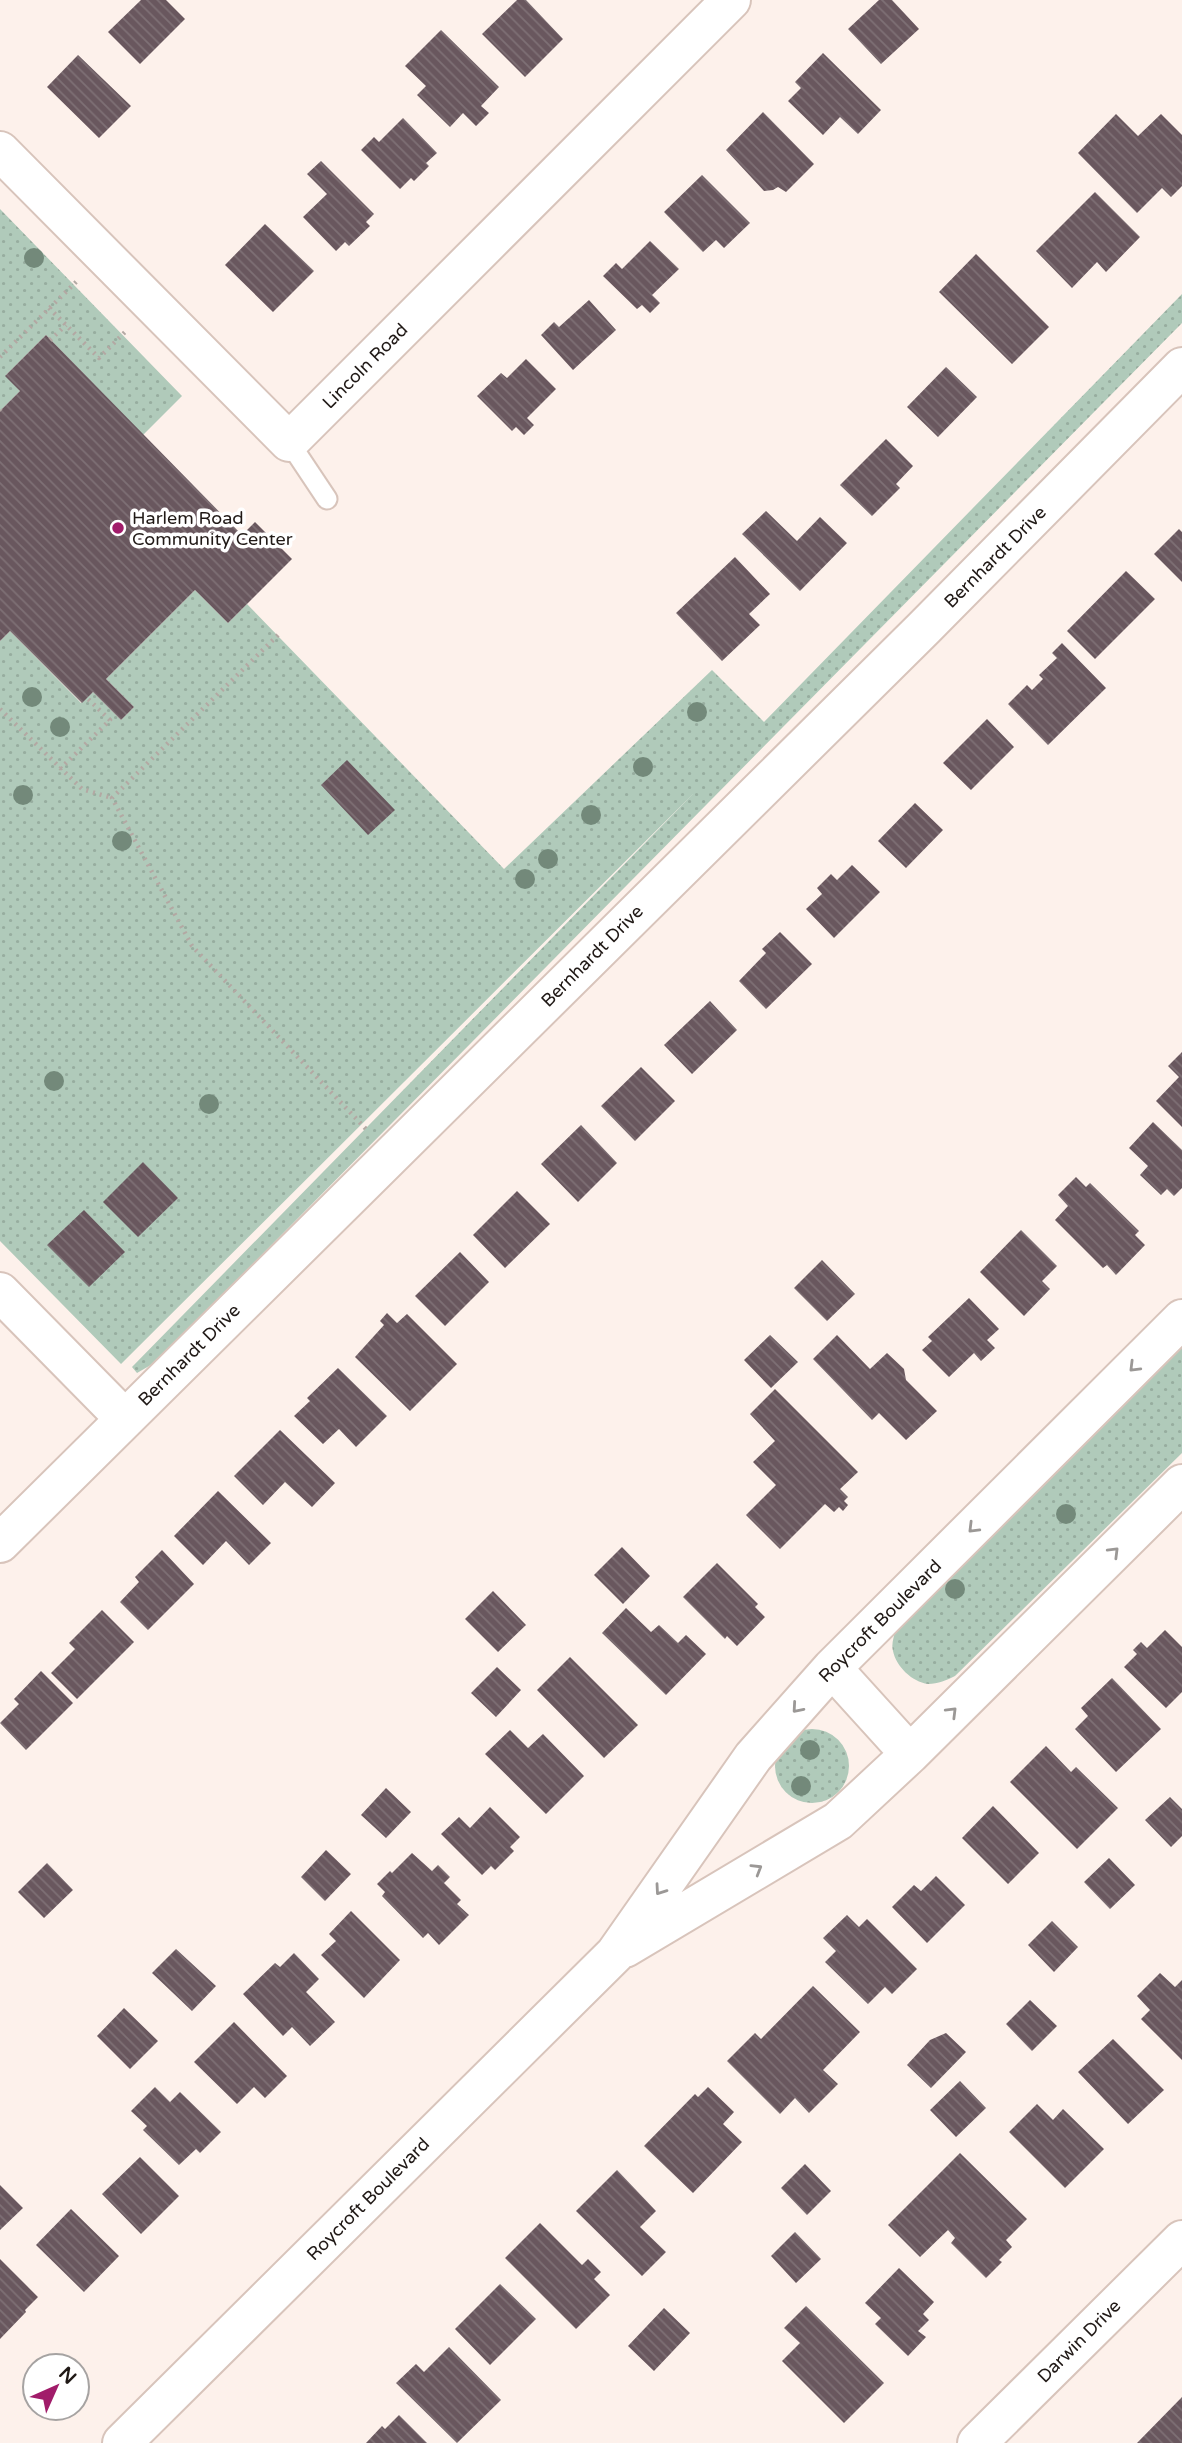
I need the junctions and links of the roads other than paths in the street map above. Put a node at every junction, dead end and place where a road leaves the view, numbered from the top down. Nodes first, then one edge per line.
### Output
1 (731, 0) edge
2 (0, 151) edge
3 (1182, 367) edge
4 (289, 442) junction
5 (327, 499) dead end
6 (0, 1293) edge
7 (1182, 1319) edge
8 (125, 1419) junction
9 (1182, 1484) edge
10 (0, 1543) edge
11 (832, 1668) junction
12 (911, 1754) junction
13 (614, 1954) junction
14 (1182, 2240) edge
15 (122, 2443) edge
16 (977, 2443) edge

1 - 4 street, Lincoln Road
2 - 4 street
3 - 8 street, Bernhardt Drive
4 - 5 lane
6 - 8 street
7 -> 11 street, Roycroft Boulevard
8 - 10 street, Bernhardt Drive
12 -> 9 street, Roycroft Boulevard
11 - 12 street
11 -> 13 street, Roycroft Boulevard
13 -> 12 street, Roycroft Boulevard
13 - 15 street, Roycroft Boulevard
14 - 16 street, Darwin Drive

